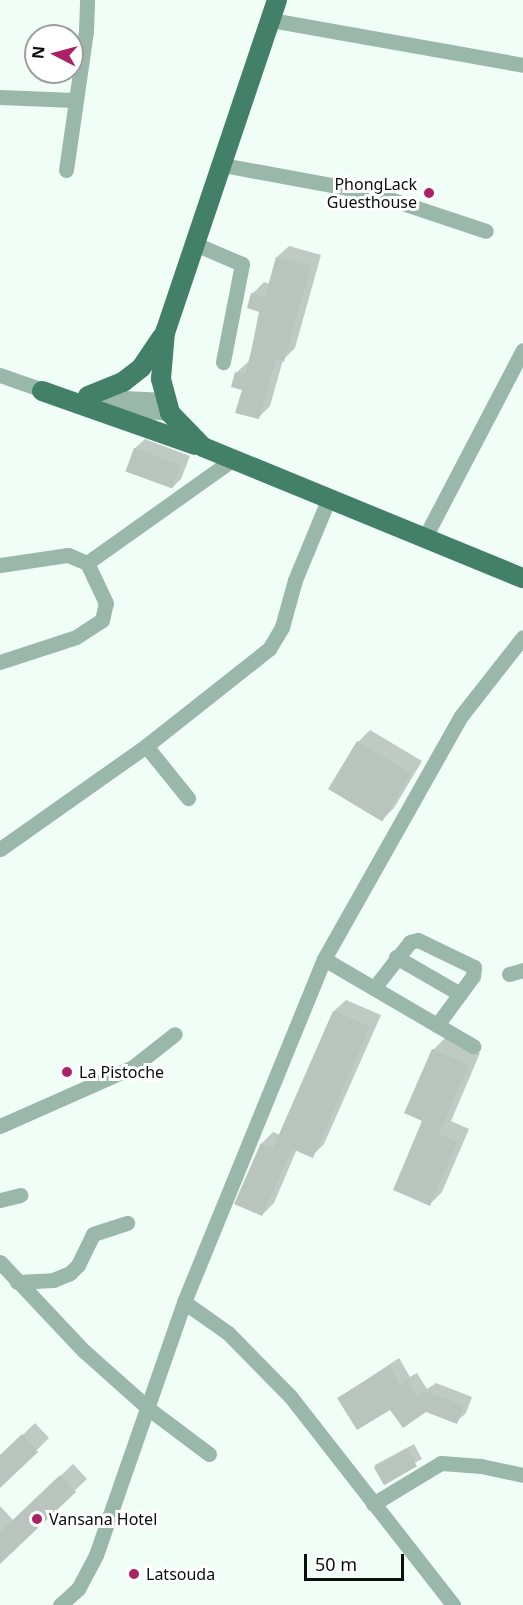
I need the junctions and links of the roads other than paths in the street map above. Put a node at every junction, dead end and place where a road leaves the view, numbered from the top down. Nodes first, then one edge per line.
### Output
1 (87, 0) edge
2 (277, 0) edge
3 (271, 20) junction
4 (523, 65) edge
5 (0, 97) edge
6 (74, 100) junction
7 (223, 165) junction
8 (66, 170) dead end
9 (486, 231) dead end
10 (195, 244) junction
11 (165, 332) junction
12 (523, 350) edge
13 (223, 362) dead end
14 (0, 375) edge
15 (42, 391) junction
16 (88, 396) junction
17 (168, 407) junction
18 (203, 447) junction
19 (232, 460) junction
20 (329, 498) junction
21 (424, 539) junction
22 (87, 563) junction
23 (0, 565) edge
24 (520, 572) edge
25 (523, 637) edge
26 (0, 662) edge
27 (146, 746) junction
28 (188, 798) dead end
29 (0, 849) edge
30 (396, 957) junction
31 (324, 959) junction
32 (374, 988) junction
33 (460, 994) junction
34 (437, 1025) junction
35 (175, 1034) dead end
36 (474, 1046) dead end
37 (0, 1126) edge
38 (20, 1195) dead end
39 (0, 1200) edge
40 (127, 1223) dead end
41 (0, 1262) edge
42 (17, 1282) junction
43 (184, 1302) junction
44 (149, 1409) junction
45 (209, 1454) dead end
46 (523, 1475) edge
47 (373, 1504) junction
48 (60, 1605) edge
49 (453, 1605) edge

1 - 6 street
2 - 3 main road
3 - 4 street
3 - 7 main road
5 - 6 street
6 - 8 street
7 - 9 street
7 - 10 main road
10 - 11 main road
10 - 13 street
11 - 16 main road
11 - 17 main road
12 - 21 street
14 - 15 street
15 - 16 street
15 - 17 street
15 - 18 main road
16 - 17 street
17 - 18 main road
18 - 19 main road
19 - 20 main road
19 - 22 street
20 - 21 main road
20 - 27 street
21 - 24 main road
22 - 23 street
22 - 26 street
25 - 31 street
27 - 28 street
27 - 29 street
30 - 32 street
30 - 33 street
30 - 33 street
31 - 32 street
31 - 43 street
32 - 34 street
33 - 34 street
34 - 36 street
35 - 37 street
38 - 39 street
40 - 42 street
41 - 42 street
42 - 44 street
43 - 44 street
43 - 47 street
44 - 45 street
44 - 48 street
46 - 47 street
47 - 49 street

